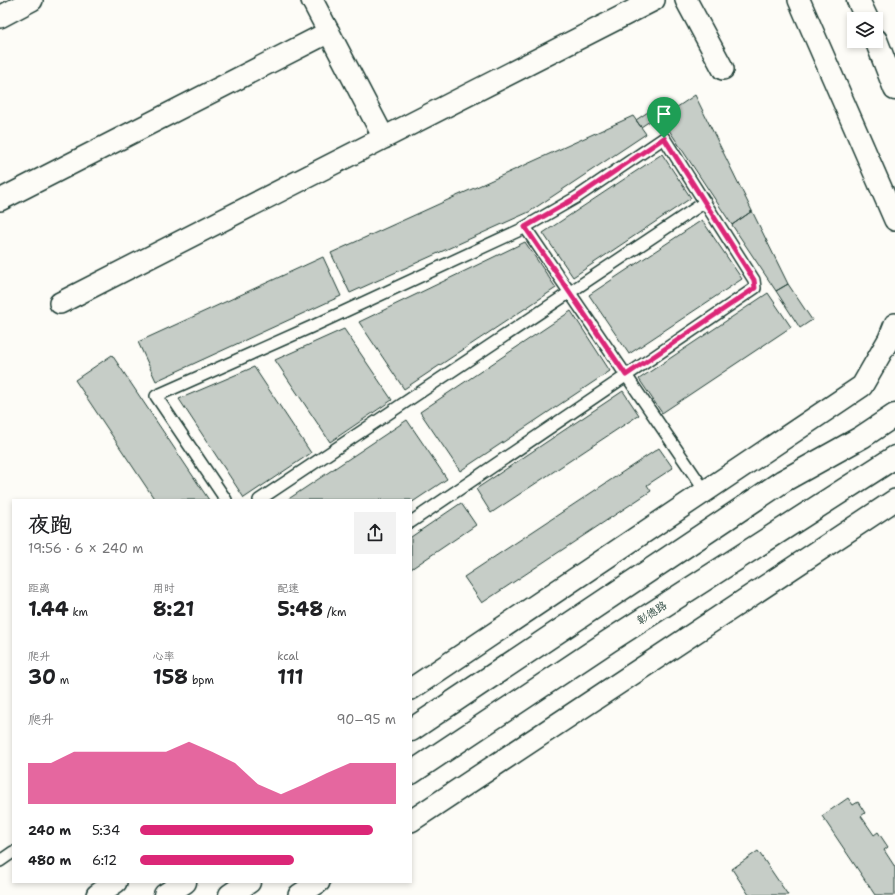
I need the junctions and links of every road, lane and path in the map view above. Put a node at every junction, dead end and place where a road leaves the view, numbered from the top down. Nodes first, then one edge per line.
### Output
1 (32, 0) edge
2 (312, 0) edge
3 (654, 0) edge
4 (686, 0) edge
5 (799, 0) edge
6 (858, 0) edge
7 (864, 12) edge
8 (0, 17) edge
9 (328, 32) junction
10 (879, 48) edge
11 (723, 69) dead end
12 (895, 88) edge
13 (384, 138) junction
14 (0, 200) edge
15 (705, 202) junction
16 (895, 220) edge
17 (525, 227) junction
18 (570, 293) junction
19 (60, 303) dead end
20 (895, 324) edge
21 (626, 375) junction
22 (895, 415) edge
23 (895, 457) edge
24 (705, 491) junction
25 (225, 499) edge
26 (260, 499) edge
27 (895, 500) edge
28 (412, 521) edge
29 (412, 688) edge
30 (412, 729) edge
31 (412, 772) edge
32 (412, 820) edge
33 (12, 853) edge
34 (0, 861) edge
35 (115, 883) edge
36 (184, 883) edge
37 (248, 883) edge
38 (318, 883) edge
39 (97, 895) edge
40 (166, 895) edge
41 (230, 895) edge
42 (300, 895) edge

1 - 8 street
2 - 9 street
3 - 13 street
4 - 11 street
5 - 16 street
6 - 7 main road
9 - 13 street
9 - 14 street
10 - 12 main road
13 - 19 street
15 - 17 lane
15 - 18 lane
15 - 21 lane
17 - 18 lane
17 - 25 lane
18 - 21 lane
18 - 26 lane
20 - 24 street
21 - 24 lane
21 - 28 lane
22 - 30 main road
23 - 31 main road, 彰德路
24 - 29 street
27 - 32 street
33 - 34 lane
35 - 39 street
36 - 40 main road
37 - 41 main road
38 - 42 street

